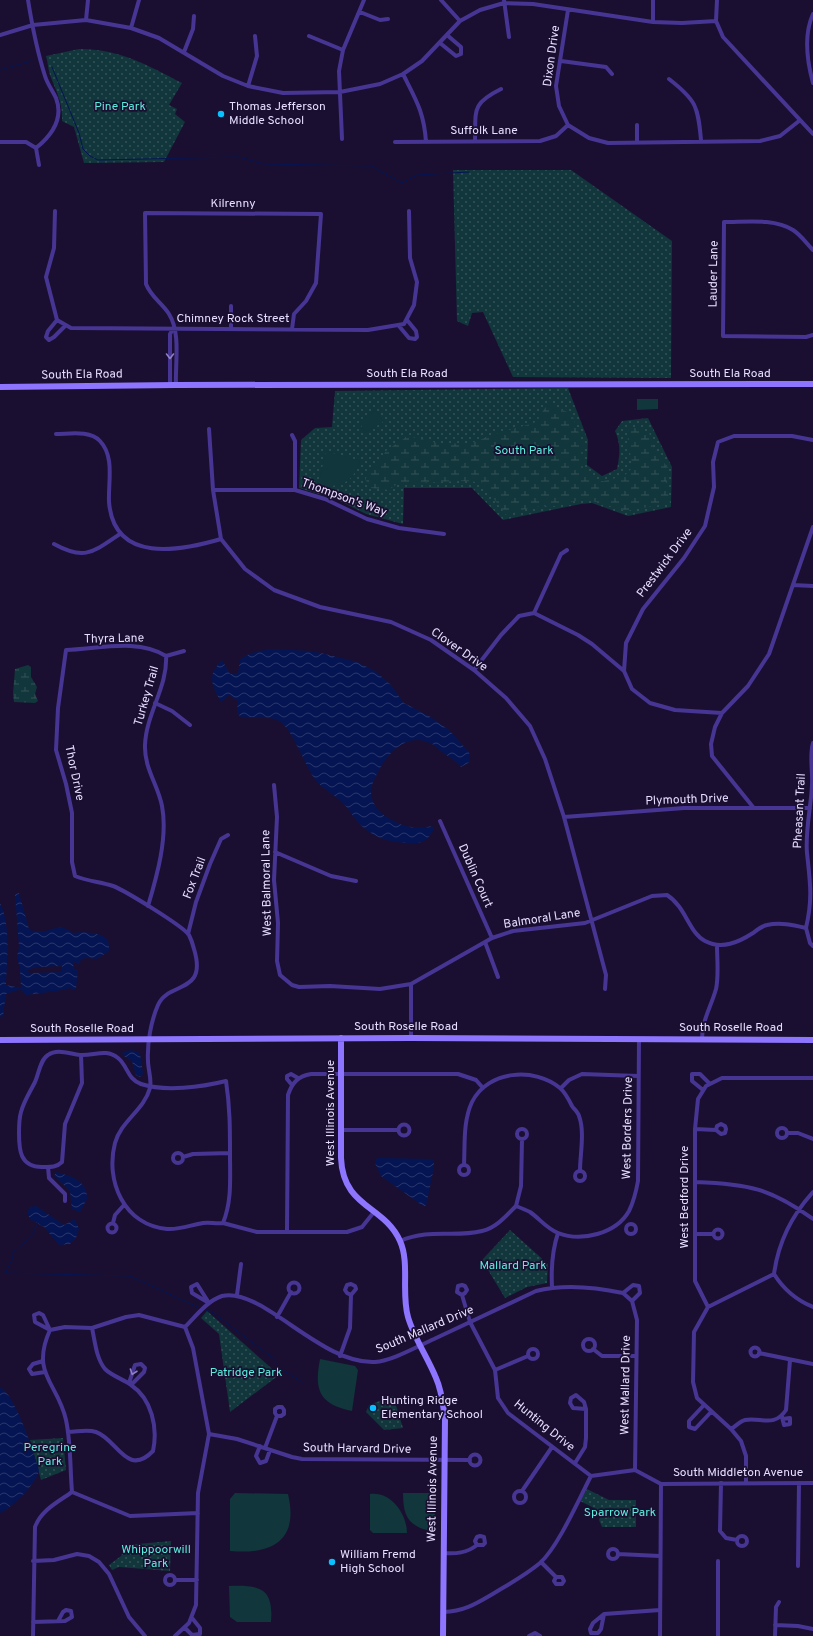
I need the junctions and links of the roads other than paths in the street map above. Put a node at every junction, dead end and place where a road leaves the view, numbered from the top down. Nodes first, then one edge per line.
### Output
1 (28, 0) edge
2 (88, 0) edge
3 (139, 0) edge
4 (364, 0) edge
5 (441, 0) edge
6 (653, 0) edge
7 (717, 0) edge
8 (504, 2) edge
9 (568, 10) junction
10 (360, 12) junction
11 (813, 14) edge
12 (194, 16) dead end
13 (388, 19) dead end
14 (86, 20) junction
15 (460, 21) junction
16 (716, 21) junction
17 (653, 22) junction
18 (33, 25) junction
19 (131, 28) junction
20 (447, 35) junction
21 (0, 36) edge
22 (255, 36) dead end
23 (308, 36) dead end
24 (509, 37) dead end
25 (440, 43) junction
26 (343, 50) junction
27 (184, 52) junction
28 (561, 61) junction
29 (403, 74) junction
30 (612, 74) dead end
31 (668, 79) dead end
32 (813, 83) edge
33 (248, 86) junction
34 (501, 89) dead end
35 (340, 92) junction
36 (799, 120) junction
37 (568, 125) junction
38 (637, 125) dead end
39 (813, 134) edge
40 (342, 139) dead end
41 (475, 140) junction
42 (701, 140) junction
43 (0, 142) edge
44 (395, 142) dead end
45 (426, 142) junction
46 (637, 142) junction
47 (36, 148) junction
48 (39, 165) dead end
49 (55, 211) dead end
50 (409, 211) dead end
51 (813, 250) edge
52 (231, 306) dead end
53 (56, 320) junction
54 (63, 325) junction
55 (174, 329) junction
56 (231, 329) junction
57 (292, 329) junction
58 (813, 336) edge
59 (813, 384) edge
60 (173, 385) junction
61 (0, 387) edge
62 (209, 430) dead end
63 (56, 434) dead end
64 (292, 435) dead end
65 (813, 440) edge
66 (213, 490) junction
67 (295, 490) junction
68 (813, 527) edge
69 (120, 534) junction
70 (444, 534) dead end
71 (221, 539) junction
72 (54, 544) dead end
73 (568, 550) dead end
74 (793, 585) junction
75 (813, 586) edge
76 (534, 613) junction
77 (66, 650) joint
78 (184, 651) dead end
79 (166, 656) junction
80 (474, 670) junction
81 (624, 671) junction
82 (155, 703) junction
83 (722, 713) junction
84 (190, 725) dead end
85 (813, 743) edge
86 (274, 785) dead end
87 (753, 807) junction
88 (810, 808) junction
89 (564, 817) junction
90 (440, 821) dead end
91 (228, 835) dead end
92 (275, 852) junction
93 (356, 881) dead end
94 (148, 906) junction
95 (592, 920) junction
96 (806, 928) junction
97 (188, 934) junction
98 (492, 938) junction
99 (485, 942) junction
100 (717, 945) junction
101 (813, 946) edge
102 (498, 977) dead end
103 (284, 980) joint
104 (411, 984) junction
105 (605, 989) dead end
106 (341, 1038) junction
107 (411, 1038) junction
108 (150, 1039) junction
109 (639, 1039) junction
110 (702, 1039) junction
111 (0, 1040) edge
112 (813, 1040) edge
113 (81, 1055) junction
114 (342, 1074) junction
115 (638, 1076) junction
116 (298, 1078) junction
117 (813, 1078) edge
118 (293, 1084) junction
119 (708, 1085) junction
120 (151, 1086) junction
121 (483, 1088) junction
122 (561, 1088) junction
123 (703, 1090) junction
124 (695, 1129) junction
125 (342, 1130) junction
126 (398, 1130) dead end
127 (716, 1130) dead end
128 (787, 1133) dead end
129 (813, 1139) edge
130 (522, 1140) dead end
131 (230, 1153) junction
132 (183, 1157) dead end
133 (464, 1165) dead end
134 (48, 1167) junction
135 (580, 1171) dead end
136 (696, 1182) junction
137 (813, 1192) edge
138 (65, 1201) dead end
139 (124, 1205) junction
140 (516, 1206) junction
141 (800, 1209) junction
142 (374, 1212) junction
143 (813, 1219) edge
144 (621, 1220) junction
145 (223, 1222) junction
146 (113, 1223) dead end
147 (628, 1226) dead end
148 (287, 1231) junction
149 (558, 1233) junction
150 (695, 1234) junction
151 (713, 1234) dead end
152 (400, 1241) junction
153 (241, 1264) dead end
154 (774, 1274) junction
155 (552, 1287) junction
156 (291, 1292) dead end
157 (623, 1293) junction
158 (237, 1295) junction
159 (351, 1295) dead end
160 (462, 1295) dead end
161 (632, 1301) junction
162 (209, 1302) junction
163 (708, 1307) junction
164 (813, 1307) edge
165 (277, 1317) junction
166 (470, 1322) junction
167 (185, 1327) junction
168 (92, 1328) junction
169 (50, 1330) junction
170 (421, 1345) junction
171 (593, 1349) dead end
172 (760, 1353) dead end
173 (340, 1356) junction
174 (528, 1356) dead end
175 (636, 1356) junction
176 (790, 1360) junction
177 (43, 1361) junction
178 (813, 1364) edge
179 (495, 1370) junction
180 (45, 1372) junction
181 (130, 1384) junction
182 (704, 1405) junction
183 (586, 1409) dead end
184 (711, 1412) junction
185 (278, 1416) dead end
186 (731, 1429) junction
187 (68, 1432) junction
188 (209, 1434) junction
189 (260, 1446) junction
190 (552, 1447) junction
191 (265, 1448) junction
192 (270, 1450) junction
193 (445, 1460) junction
194 (470, 1460) dead end
195 (575, 1464) junction
196 (635, 1470) junction
197 (591, 1476) junction
198 (721, 1483) junction
199 (746, 1483) junction
200 (799, 1483) junction
201 (813, 1483) edge
202 (661, 1484) junction
203 (522, 1491) dead end
204 (72, 1492) junction
205 (198, 1513) junction
206 (737, 1540) dead end
207 (477, 1545) dead end
208 (443, 1554) junction
209 (618, 1554) dead end
210 (660, 1556) junction
211 (33, 1561) junction
212 (718, 1561) dead end
213 (541, 1562) junction
214 (798, 1566) dead end
215 (556, 1576) dead end
216 (175, 1580) dead end
217 (197, 1580) junction
218 (780, 1602) dead end
219 (660, 1610) junction
220 (443, 1612) junction
221 (604, 1614) junction
222 (192, 1618) junction
223 (58, 1621) dead end
224 (33, 1622) junction
225 (775, 1625) junction
226 (186, 1628) junction
227 (813, 1629) edge
228 (32, 1636) edge
229 (145, 1636) edge
230 (175, 1636) edge
231 (443, 1636) edge
232 (529, 1636) edge
233 (540, 1636) edge
234 (660, 1636) edge
235 (718, 1636) edge
236 (775, 1636) edge

1 - 18 street
2 - 14 street
3 - 19 street
4 - 10 street
5 - 15 street
6 - 17 street
7 - 16 street
8 - 9 street
8 - 15 street
8 - 24 street
9 - 17 street
9 - 28 street, Dixon Drive
10 - 13 street
10 - 26 street
11 - 32 street
12 - 27 street
14 - 18 street
14 - 19 street
15 - 20 street
16 - 17 street
16 - 36 street
18 - 21 street
18 - 47 street
19 - 27 street
20 - 25 street
20 - 25 street
22 - 33 street
23 - 26 street
25 - 29 street
26 - 35 street
27 - 33 street
28 - 30 street
28 - 37 street, Dixon Drive
29 - 35 street
29 - 45 street
31 - 42 street
33 - 35 street
34 - 41 street
35 - 40 street
36 - 39 street
36 - 42 street
37 - 41 street, Suffolk Lane
37 - 46 street
38 - 46 street
41 - 45 street, Suffolk Lane
42 - 46 street
43 - 47 street
44 - 45 street, Suffolk Lane
47 - 48 street
49 - 53 street
50 - 57 street, Chimney Rock Street
51 - 58 street, Lauder Lane
52 - 56 street
53 - 54 street
53 - 54 street
54 - 55 street, Chimney Rock Street
55 - 56 street, Chimney Rock Street
55 - 57 street, Kilrenny
55 - 60 street
56 - 57 street, Chimney Rock Street
59 - 60 main road, South Ela Road
60 - 61 main road, South Ela Road
62 - 66 street, Clover Drive
63 - 69 street
64 - 67 street
65 - 81 street, Prestwick Drive
66 - 67 street, Thompson's Way
66 - 71 street, Clover Drive
67 - 70 street, Thompson's Way
68 - 74 street
69 - 71 street
69 - 72 street
71 - 80 street, Clover Drive
73 - 76 street
74 - 75 street
74 - 83 street
76 - 80 street
76 - 81 street
77 - 79 street, Thyra Lane
77 - 94 street, Thor Drive
78 - 79 street
79 - 82 street, Turkey Trail
80 - 89 street, Clover Drive
81 - 83 street
82 - 84 street
82 - 94 street, Turkey Trail
83 - 87 street
85 - 88 street, Pheasant Trail
86 - 92 street, West Balmoral Lane
87 - 88 street, Plymouth Drive
87 - 89 street, Plymouth Drive
88 - 96 street, Pheasant Trail
89 - 95 street, Clover Drive
90 - 98 street, Dublin Court
91 - 97 street, Fox Trail
92 - 93 street
92 - 103 street, West Balmoral Lane
94 - 97 street
95 - 98 street, Balmoral Lane
95 - 100 street, Balmoral Lane
95 - 105 street, Clover Drive
96 - 100 street
96 - 101 street
97 - 108 street
98 - 99 street, Balmoral Lane
99 - 102 street
99 - 104 street, Balmoral Lane
100 - 110 street
103 - 104 street, Balmoral Lane
104 - 107 street
106 - 107 main road, South Roselle Road
106 - 108 main road, South Roselle Road
106 - 114 main road, West Illinois Avenue
107 - 109 main road, South Roselle Road
108 - 111 main road, South Roselle Road
108 - 120 street
109 - 110 main road, South Roselle Road
109 - 115 street, West Borders Drive
110 - 112 main road, South Roselle Road
113 - 120 street
113 - 134 street
113 - 134 street
114 - 116 street
114 - 121 street
114 - 125 main road, West Illinois Avenue
115 - 122 street
115 - 144 street, West Borders Drive
116 - 118 street
116 - 118 street
117 - 119 street
118 - 148 street
119 - 123 street, West Bedford Drive
119 - 123 street
120 - 131 street
120 - 139 street
121 - 122 street
121 - 133 street
122 - 135 street
123 - 124 street, West Bedford Drive
124 - 127 street
124 - 136 street, West Bedford Drive
125 - 126 street
125 - 142 main road, West Illinois Avenue
128 - 129 street
130 - 140 street
131 - 132 street
131 - 145 street
134 - 138 street
136 - 141 street
136 - 150 street, West Bedford Drive
137 - 141 street
139 - 145 street
139 - 146 street
140 - 149 street, West Borders Drive
140 - 152 street
141 - 143 street
141 - 154 street
142 - 148 street
142 - 152 main road, West Illinois Avenue
144 - 147 street
144 - 149 street, West Borders Drive
145 - 148 street
149 - 155 street
150 - 151 street
150 - 163 street, West Bedford Drive
152 - 170 main road, West Illinois Avenue
153 - 158 street
154 - 163 street
154 - 164 street
155 - 157 street, South Mallard Drive
155 - 166 street, South Mallard Drive
156 - 165 street
157 - 161 street
157 - 161 street
158 - 162 street
158 - 165 street, South Mallard Drive
159 - 173 street
160 - 166 street, Hunting Drive
161 - 175 street, West Mallard Drive
162 - 162 street
162 - 167 street
163 - 182 street
165 - 173 street, South Mallard Drive
166 - 170 street, South Mallard Drive
166 - 179 street, Hunting Drive
167 - 168 street
167 - 188 street
168 - 169 street
168 - 181 street
169 - 169 street
169 - 177 street
170 - 173 street, South Mallard Drive
170 - 193 main road, West Illinois Avenue
171 - 175 street
172 - 176 street
174 - 179 street
175 - 196 street, West Mallard Drive
176 - 178 street
176 - 186 street
177 - 180 street
177 - 180 street
179 - 190 street, Hunting Drive
180 - 187 street
181 -> 181 street
181 - 187 street
182 - 184 street
182 - 184 street
183 - 195 street
184 - 186 street
185 - 191 street
186 - 199 street
187 - 204 street
188 - 189 street, South Harvard Drive
188 - 205 street
189 - 191 street, South Harvard Drive
189 - 192 street
190 - 195 street, Hunting Drive
190 - 203 street
191 - 192 street, South Harvard Drive
192 - 193 street, South Harvard Drive
193 - 194 street, South Harvard Drive
193 - 208 main road, West Illinois Avenue
195 - 197 street, Hunting Drive
196 - 197 street
196 - 202 street, South Middleton Avenue
197 - 213 street
198 - 199 street, South Middleton Avenue
198 - 202 street, South Middleton Avenue
198 - 206 street
199 - 200 street, South Middleton Avenue
200 - 201 street, South Middleton Avenue
200 - 214 street
202 - 210 street
204 - 205 street
204 - 211 street
205 - 217 street
207 - 208 street
208 - 220 main road, West Illinois Avenue
209 - 210 street
210 - 219 street
211 - 224 street
211 - 229 street
212 - 235 street
213 - 215 street
213 - 220 street
216 - 217 street
217 - 222 street
218 - 225 street
219 - 221 street
219 - 234 street
220 - 231 main road, West Illinois Avenue
221 - 221 street
222 - 226 street
222 - 226 street
223 - 224 street
224 - 228 street
225 - 227 street
225 - 236 street
226 - 230 street
232 - 233 street

